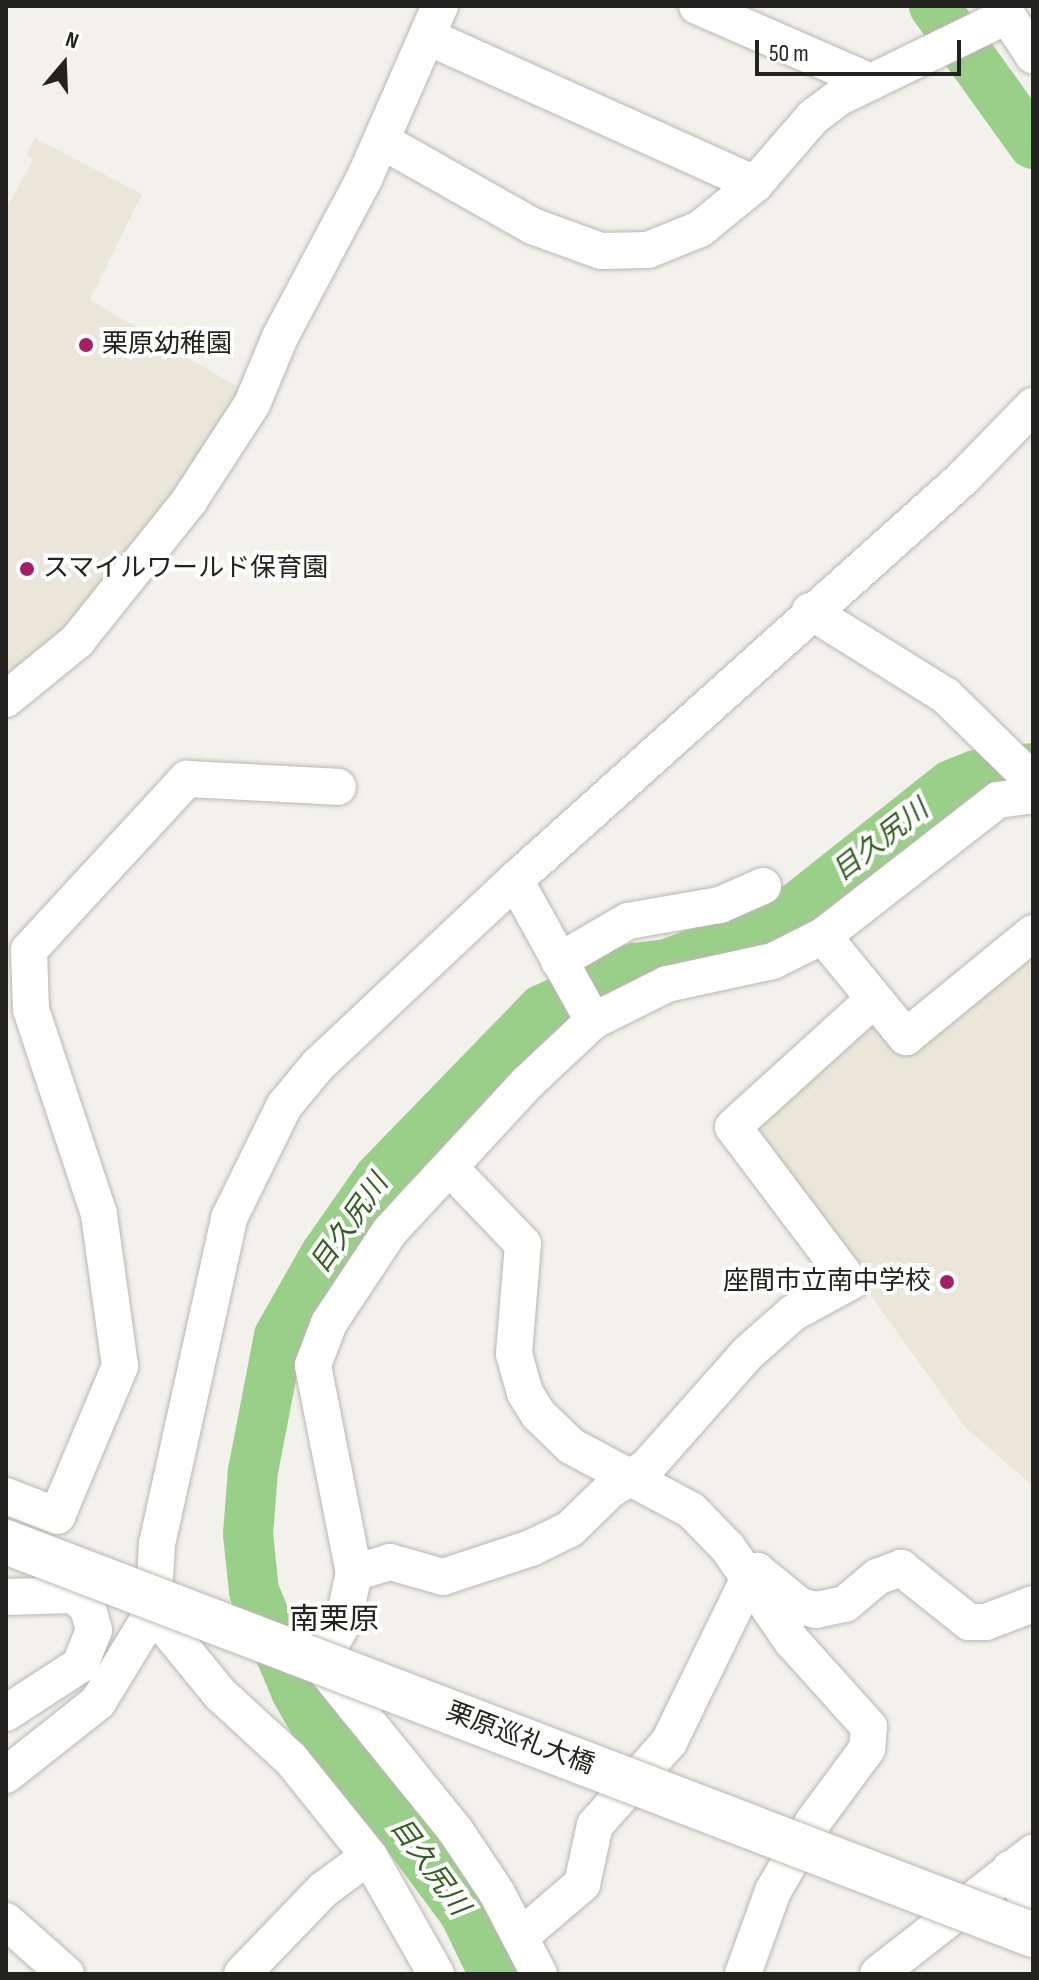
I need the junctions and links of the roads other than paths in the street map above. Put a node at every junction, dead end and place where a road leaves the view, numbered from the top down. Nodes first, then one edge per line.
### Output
1 (697, 6) edge
2 (998, 17) edge
3 (434, 22) edge
4 (1033, 55) edge
5 (871, 82) junction
6 (382, 141) junction
7 (755, 184) junction
8 (1033, 406) edge
9 (810, 611) junction
10 (6, 699) edge
11 (1033, 781) edge
12 (338, 787) dead end
13 (1033, 795) edge
14 (515, 880) junction
15 (763, 886) dead end
16 (1033, 933) edge
17 (823, 936) junction
18 (560, 963) junction
19 (874, 999) junction
20 (591, 1017) junction
21 (451, 1169) junction
22 (629, 1479) junction
23 (6, 1496) edge
24 (6, 1542) edge
25 (354, 1573) junction
26 (749, 1578) junction
27 (6, 1597) edge
28 (1033, 1604) edge
29 (153, 1612) junction
30 (14, 1707) edge
31 (41, 1747) junction
32 (6, 1775) edge
33 (369, 1856) junction
34 (1022, 1861) edge
35 (1033, 1908) edge
36 (6, 1921) edge
37 (1033, 1935) edge
38 (520, 1937) junction
39 (66, 1974) edge
40 (242, 1974) edge
41 (436, 1974) edge
42 (539, 1974) edge
43 (743, 1974) edge
44 (878, 1974) edge

1 - 5 street
2 - 4 street
2 - 5 street
3 - 6 street
3 - 7 street
5 - 7 street
6 - 7 street
6 - 10 street
8 - 9 street
9 - 11 street
9 - 14 street
12 - 23 street
13 - 17 street
14 - 18 street
14 - 29 street
15 - 18 street
16 - 19 street
17 - 19 street
17 - 20 street
18 - 20 street
19 - 22 street
20 - 21 street
21 - 22 street
21 - 25 street
22 - 25 street
22 - 26 street
24 - 37 main road, 栗原巡礼大橋, bridge
25 - 38 street
26 - 28 street
26 - 38 street
26 - 43 street
27 - 30 street
29 - 31 street
29 - 33 street
30 - 31 street
31 - 32 street
33 - 40 street
33 - 41 street
34 - 35 street
34 - 44 street
36 - 39 street
38 - 42 street

